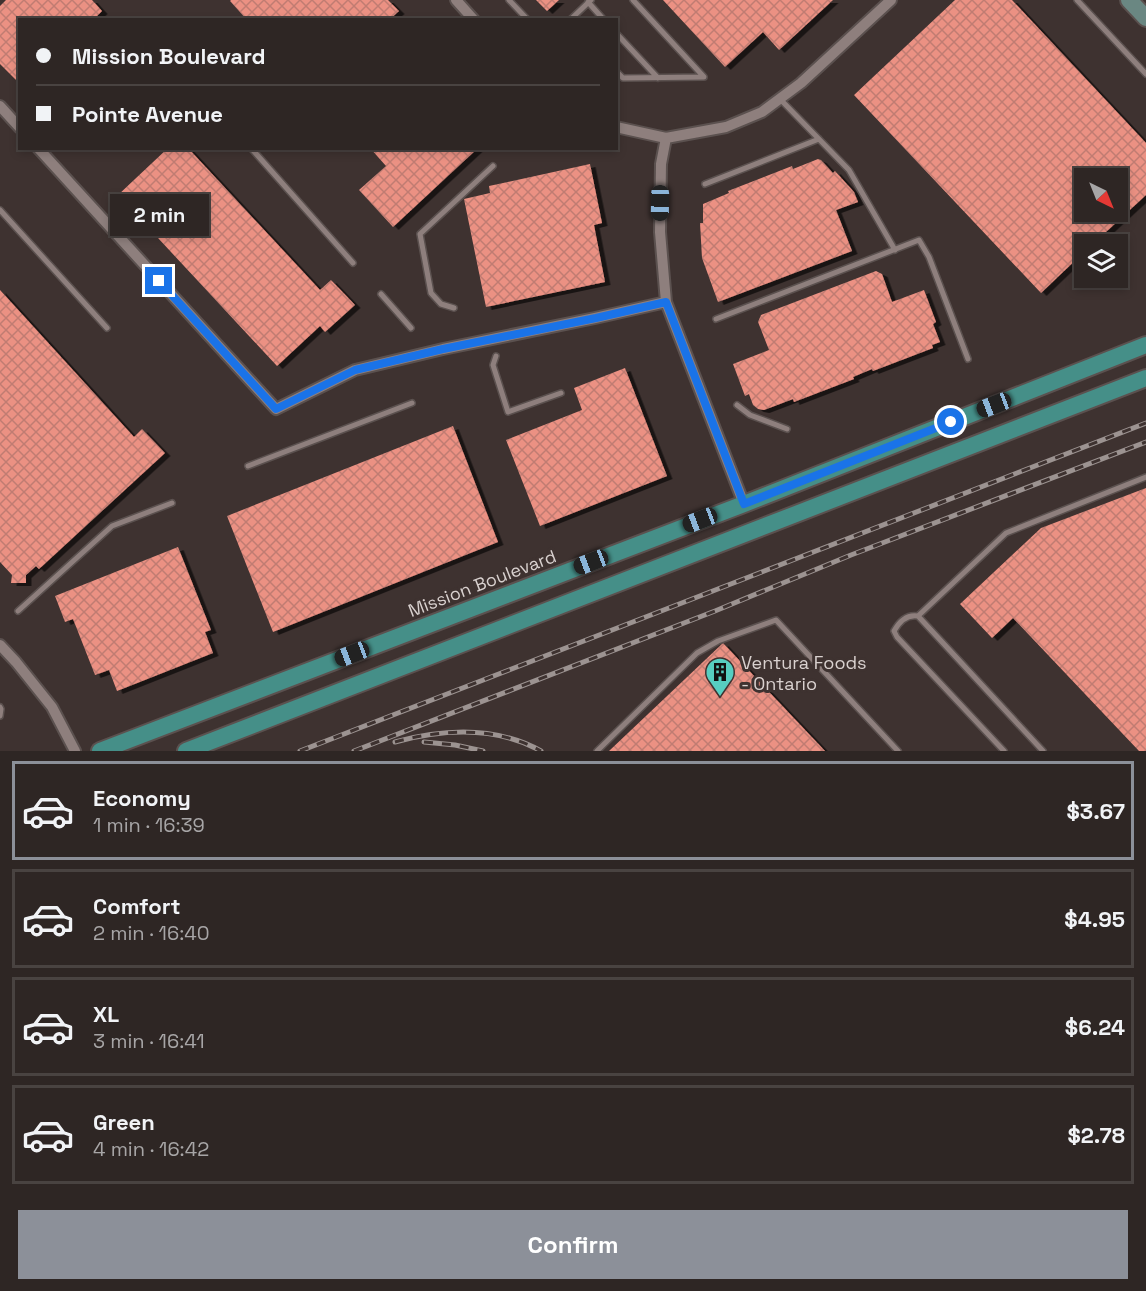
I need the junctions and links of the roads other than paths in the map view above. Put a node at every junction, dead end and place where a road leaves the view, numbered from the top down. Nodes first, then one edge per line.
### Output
1 (456, 0) edge
2 (509, 0) edge
3 (633, 0) edge
4 (891, 0) edge
5 (1077, 0) edge
6 (1129, 0) edge
7 (589, 1) edge
8 (472, 18) edge
9 (526, 18) edge
10 (572, 18) edge
11 (602, 18) edge
12 (1146, 18) edge
13 (618, 35) edge
14 (618, 73) edge
15 (1146, 74) edge
16 (658, 78) junction
17 (780, 99) junction
18 (0, 106) edge
19 (18, 126) edge
20 (618, 127) edge
21 (666, 138) junction
22 (819, 139) junction
23 (40, 150) edge
24 (253, 150) edge
25 (493, 166) dead end
26 (705, 184) dead end
27 (0, 210) edge
28 (895, 250) junction
29 (353, 263) dead end
30 (381, 294) dead end
31 (666, 302) junction
32 (454, 308) dead end
33 (716, 319) dead end
34 (107, 328) dead end
35 (411, 328) dead end
36 (1146, 345) edge
37 (496, 357) dead end
38 (968, 359) dead end
39 (1146, 378) edge
40 (561, 393) dead end
41 (411, 403) dead end
42 (737, 405) dead end
43 (787, 429) dead end
44 (248, 466) dead end
45 (1146, 477) edge
46 (172, 503) dead end
47 (744, 504) junction
48 (18, 611) dead end
49 (918, 616) junction
50 (3, 653) edge
51 (0, 707) edge
52 (0, 716) edge
53 (75, 751) edge
54 (100, 751) edge
55 (186, 751) edge
56 (597, 751) edge
57 (898, 751) edge
58 (1004, 751) edge
59 (1043, 751) edge

1 - 8 street
2 - 9 lane
3 - 16 lane
4 - 17 street
5 - 15 lane
6 - 12 main road
7 - 10 lane
7 - 11 lane
13 - 16 lane
14 - 16 lane
17 - 21 street
17 - 22 lane
18 - 19 street
20 - 21 street
21 - 31 street
22 - 26 lane
22 - 28 lane
23 - 31 street
24 - 29 lane
25 - 32 lane
27 - 34 lane
28 - 33 lane
28 - 38 lane
30 - 35 lane
31 - 47 street
36 - 47 main road, Mission Boulevard
37 - 40 lane
39 - 55 main road
41 - 44 lane
42 - 43 lane
45 - 49 lane
46 - 48 lane
47 - 54 main road, Mission Boulevard
49 - 58 lane
49 - 59 lane
50 - 53 street
51 - 52 lane
56 - 57 lane

